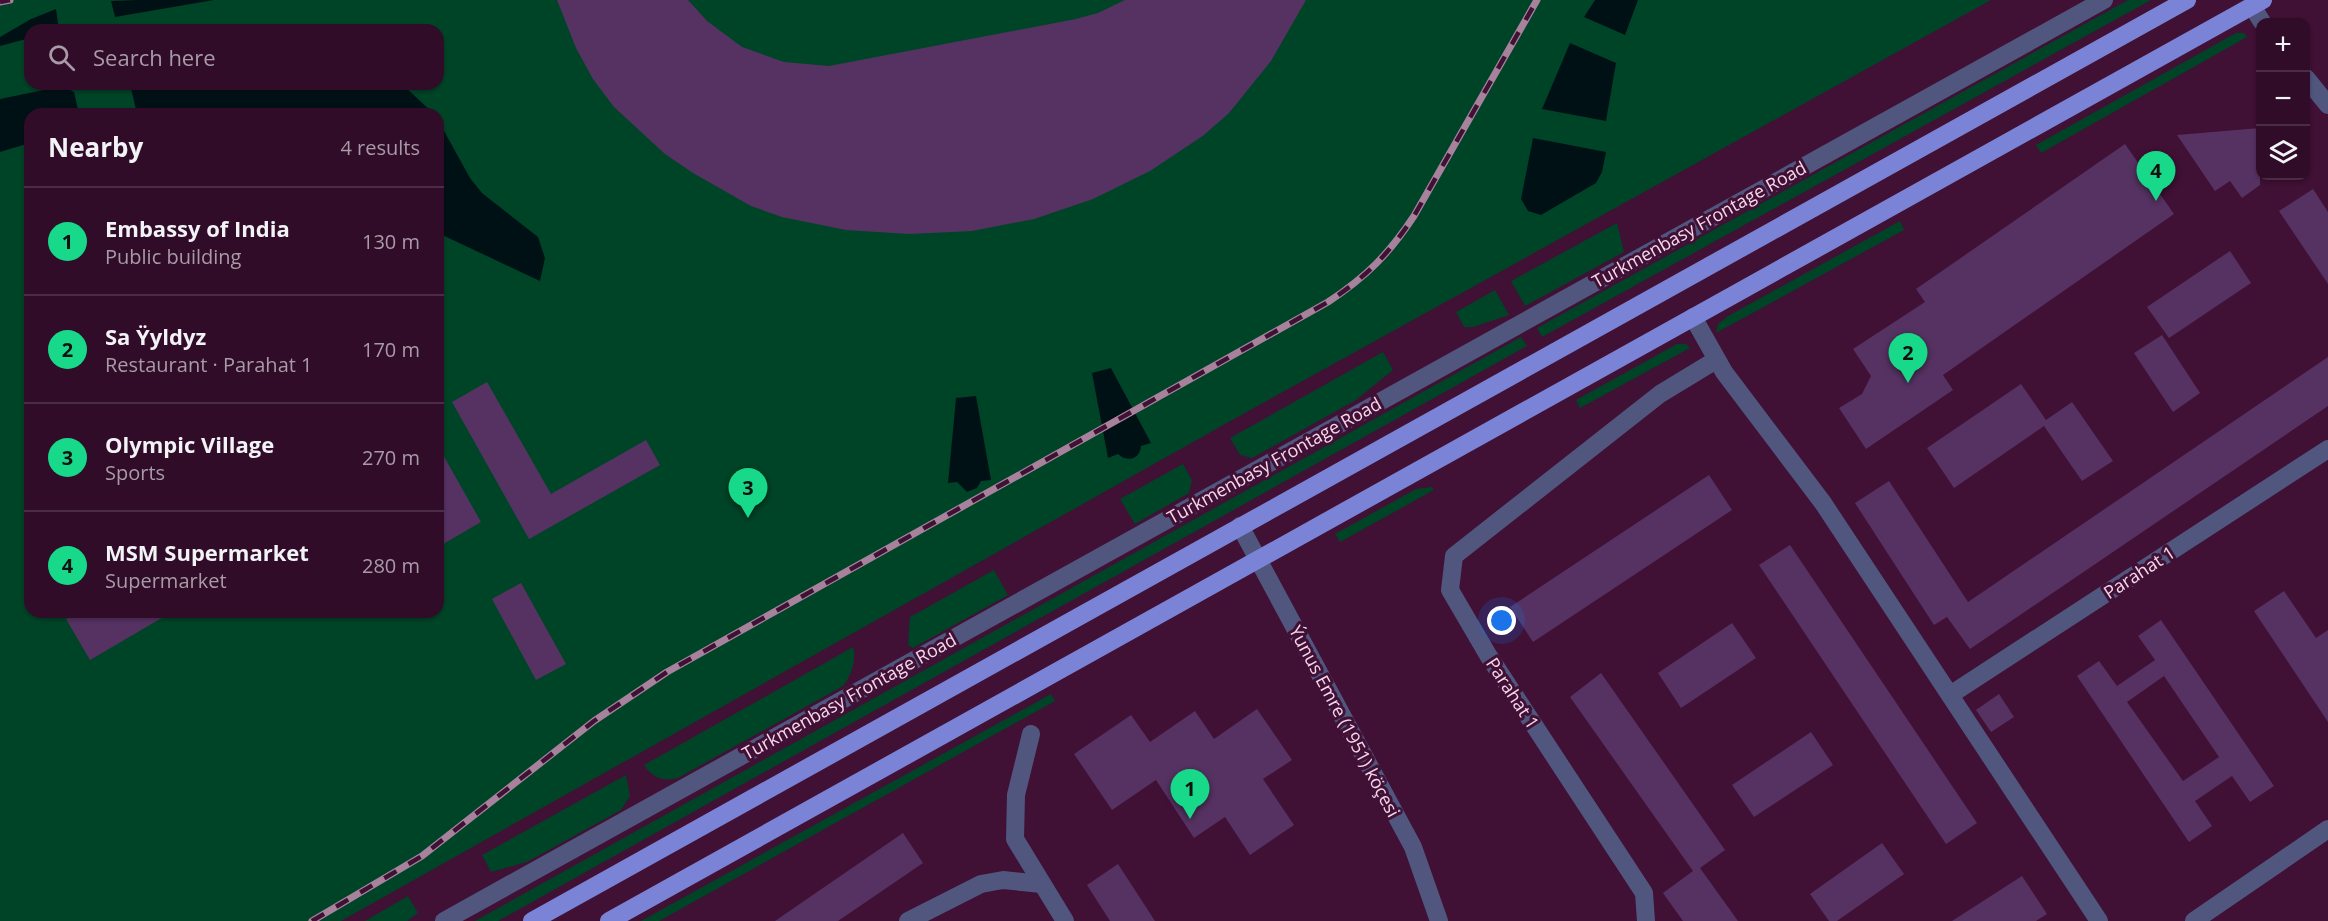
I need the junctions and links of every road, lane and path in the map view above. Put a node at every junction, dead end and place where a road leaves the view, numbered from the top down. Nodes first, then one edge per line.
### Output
1 (2104, 0) edge
2 (2187, 0) edge
3 (2258, 3) edge
4 (2261, 18) edge
5 (2310, 83) edge
6 (2328, 105) edge
7 (1693, 317) junction
8 (1716, 360) junction
9 (2328, 449) edge
10 (1240, 526) junction
11 (1257, 560) junction
12 (1950, 695) junction
13 (1031, 734) dead end
14 (2328, 829) edge
15 (1042, 884) junction
16 (1436, 920) edge
17 (444, 921) edge
18 (532, 921) edge
19 (609, 921) edge
20 (908, 921) edge
21 (1065, 921) edge
22 (1646, 921) edge
23 (2099, 921) edge
24 (2194, 921) edge

1 - 17 street, Turkmenbasy Frontage Road
2 - 10 main road
3 - 4 street
3 - 7 main road
5 - 6 street
7 - 8 street
7 - 11 main road
8 - 12 street
8 - 22 street, Parahat 1
9 - 12 street, Parahat 1
10 - 11 street, Ýunus Emre (1951) köçesi
10 - 18 main road
11 - 16 street, Ýunus Emre (1951) köçesi
11 - 19 main road
12 - 23 street
13 - 15 street
14 - 24 street
15 - 20 street
15 - 21 street

